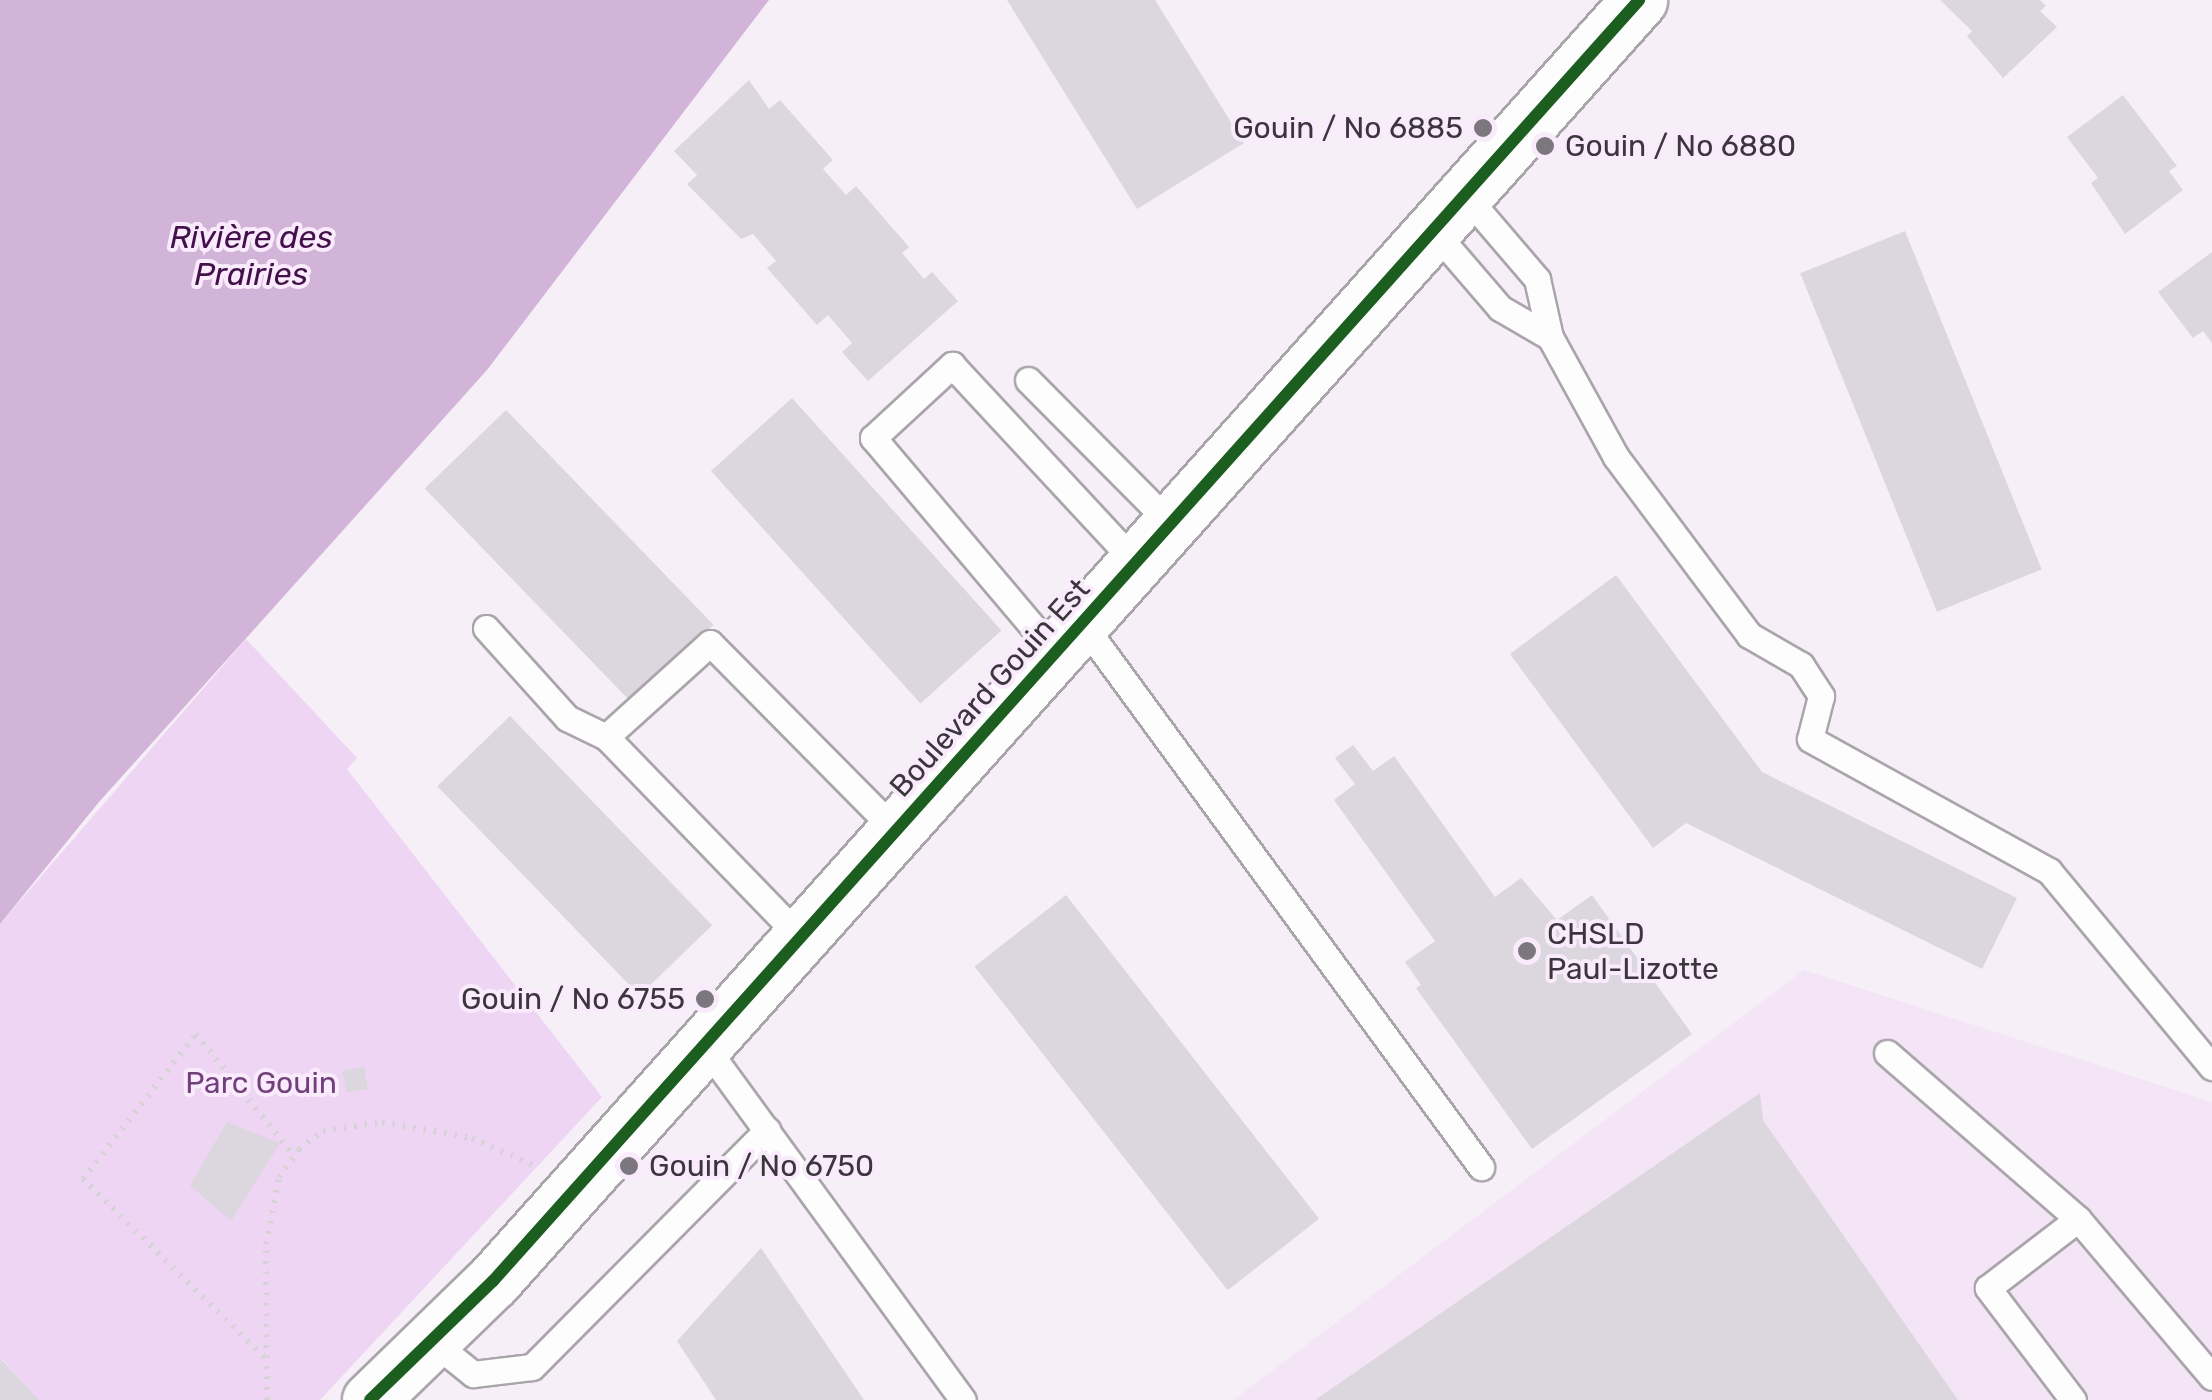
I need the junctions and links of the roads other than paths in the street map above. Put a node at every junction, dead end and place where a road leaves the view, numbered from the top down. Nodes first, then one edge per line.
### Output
1 (1639, 0) edge
2 (1449, 213) junction
3 (1550, 337) junction
4 (1028, 380) dead end
5 (1152, 542) junction
6 (486, 628) dead end
7 (1068, 638) junction
8 (606, 737) junction
9 (896, 831) junction
10 (800, 937) junction
11 (704, 1045) junction
12 (1887, 1053) dead end
13 (2212, 1067) edge
14 (767, 1130) junction
15 (1481, 1167) dead end
16 (2078, 1219) junction
17 (432, 1340) junction
18 (2212, 1377) edge
19 (370, 1400) edge
20 (964, 1400) edge
21 (2073, 1400) edge

1 - 2 street, Boulevard Gouin Est
2 - 3 lane
2 - 3 lane
2 - 5 street, Boulevard Gouin Est
3 - 13 lane
4 - 5 lane
5 - 7 street, Boulevard Gouin Est
5 - 7 lane
6 - 8 lane
7 - 9 street, Boulevard Gouin Est
7 - 15 lane
8 - 9 lane
8 - 10 lane
9 - 10 street, Boulevard Gouin Est
10 - 11 street, Boulevard Gouin Est
11 - 14 lane
11 - 17 street, Boulevard Gouin Est
12 - 16 lane
14 - 17 lane
14 - 20 lane
16 - 18 lane
16 - 21 lane
17 - 19 street, Boulevard Gouin Est

